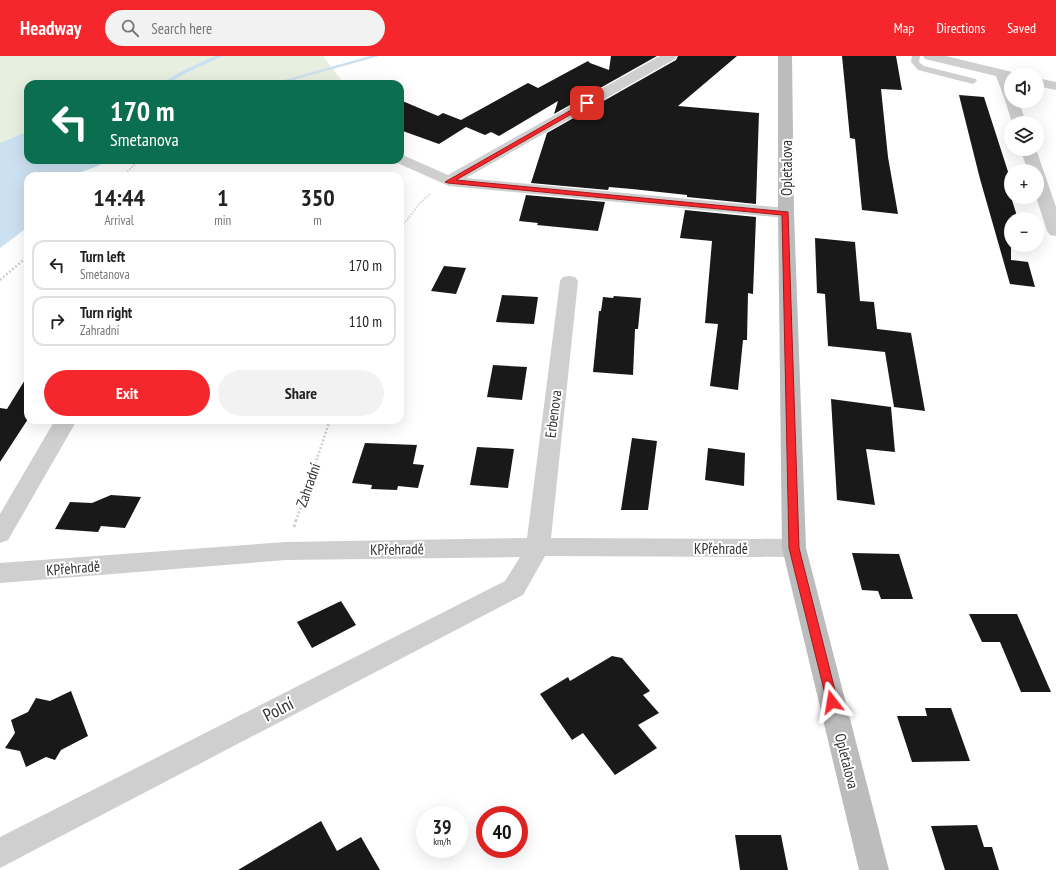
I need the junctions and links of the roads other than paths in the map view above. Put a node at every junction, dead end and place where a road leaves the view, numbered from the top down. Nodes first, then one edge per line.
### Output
1 (670, 56) edge
2 (785, 56) edge
3 (916, 56) edge
4 (930, 56) edge
5 (1004, 73) edge
6 (972, 81) dead end
7 (1044, 83) edge
8 (1056, 86) edge
9 (404, 161) edge
10 (448, 182) junction
11 (1044, 196) edge
12 (786, 213) junction
13 (1056, 231) edge
14 (569, 281) dead end
15 (64, 424) edge
16 (0, 534) edge
17 (538, 547) junction
18 (794, 548) junction
19 (0, 573) edge
20 (0, 853) edge
21 (874, 870) edge

1 - 10 street
2 - 12 street, Opletalova
3 - 6 lane
4 - 5 street
7 - 8 street
9 - 10 street
10 - 12 street
11 - 13 street
12 - 18 street, Opletalova
14 - 17 street, Erbenova
15 - 16 street
17 - 18 street, KPřehradě
17 - 19 street, KPřehradě
17 - 20 street, Polní
18 - 21 street, Opletalova

